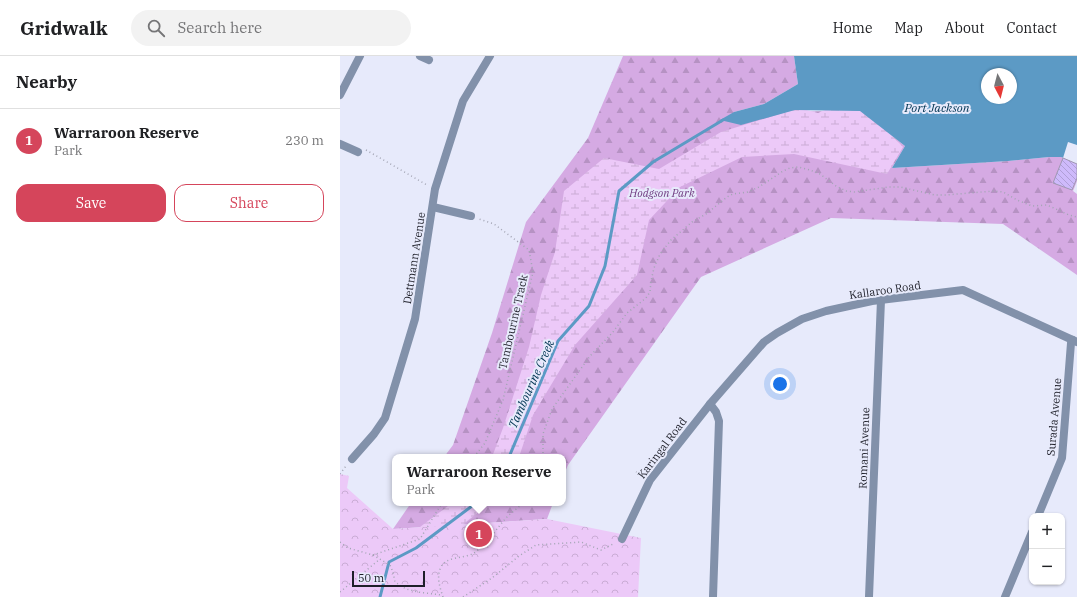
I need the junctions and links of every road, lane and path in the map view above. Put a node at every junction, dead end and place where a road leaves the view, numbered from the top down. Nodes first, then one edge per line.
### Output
1 (360, 56) edge
2 (420, 56) edge
3 (490, 56) edge
4 (428, 60) dead end
5 (340, 94) edge
6 (340, 144) edge
7 (362, 151) joint
8 (435, 190) junction
9 (433, 207) junction
10 (471, 216) joint
11 (1077, 217) edge
12 (881, 300) junction
13 (1075, 341) edge
14 (717, 396) joint
15 (710, 404) junction
16 (476, 454) edge
17 (543, 454) edge
18 (352, 459) joint
19 (340, 474) edge
20 (440, 506) edge
21 (520, 506) edge
22 (1039, 513) edge
23 (622, 539) joint
24 (1029, 539) edge
25 (340, 542) edge
26 (373, 554) junction
27 (381, 559) junction
28 (340, 592) edge
29 (442, 596) edge
30 (464, 597) edge
31 (713, 597) edge
32 (870, 597) edge
33 (876, 597) edge
34 (1005, 597) edge

1 - 5 street
2 - 4 street
3 - 8 street, Dettmann Avenue
6 - 7 street
7 - 8 path
8 - 9 street, Dettmann Avenue
9 - 10 street
9 - 18 street, Dettmann Avenue
10 - 16 path, Tambourine Track
11 - 17 path
12 - 13 street, Kallaroo Road
12 - 14 street, Kallaroo Road
12 - 32 street, Romani Avenue
13 - 22 street, Surada Avenue
14 - 15 street, Karingal Road
15 - 23 street, Karingal Road
15 - 31 street
18 - 19 path
20 - 26 path
21 - 29 path
23 - 30 path
24 - 34 street
25 - 26 path
26 - 27 path
27 - 28 path
27 - 29 path
32 - 33 street

